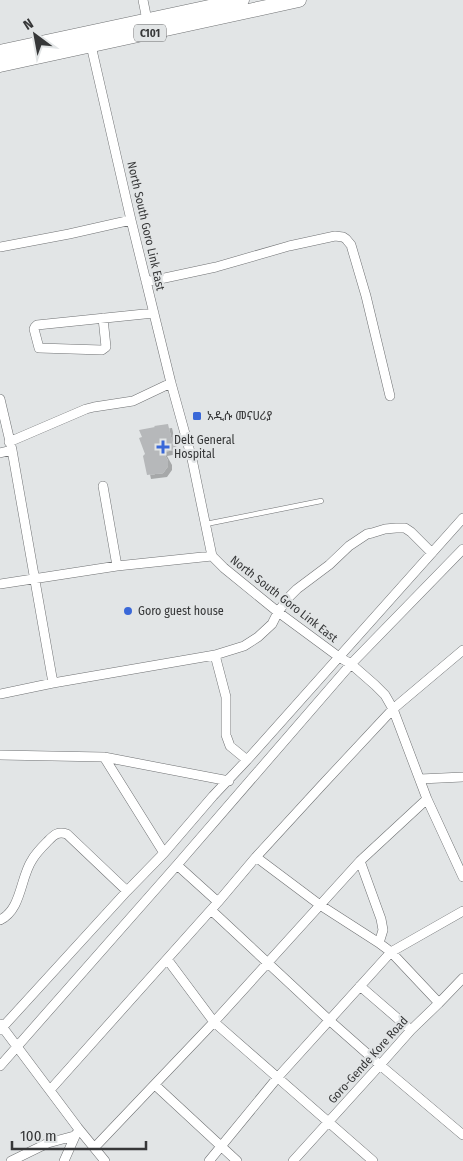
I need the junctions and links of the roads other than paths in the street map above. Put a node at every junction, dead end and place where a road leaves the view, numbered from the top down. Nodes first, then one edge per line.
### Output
1 (143, 0) edge
2 (242, 0) edge
3 (299, 0) edge
4 (148, 27) junction
5 (90, 40) junction
6 (0, 52) edge
7 (0, 65) edge
8 (131, 220) junction
9 (0, 247) edge
10 (146, 282) junction
11 (154, 314) junction
12 (103, 318) junction
13 (171, 383) junction
14 (390, 396) dead end
15 (0, 399) edge
16 (10, 446) junction
17 (0, 453) edge
18 (103, 486) dead end
19 (322, 500) dead end
20 (463, 518) edge
21 (204, 524) junction
22 (463, 548) edge
23 (432, 553) junction
24 (212, 556) junction
25 (117, 566) junction
26 (34, 578) junction
27 (0, 584) edge
28 (278, 612) junction
29 (463, 650) edge
30 (215, 655) junction
31 (339, 658) junction
32 (351, 664) junction
33 (53, 683) junction
34 (0, 694) edge
35 (394, 709) junction
36 (0, 755) edge
37 (104, 757) junction
38 (247, 760) junction
39 (463, 777) edge
40 (420, 779) junction
41 (229, 781) junction
42 (427, 799) junction
43 (164, 853) junction
44 (256, 857) junction
45 (360, 861) junction
46 (177, 865) junction
47 (463, 877) edge
48 (127, 891) junction
49 (218, 902) junction
50 (320, 905) junction
51 (211, 910) junction
52 (463, 911) edge
53 (0, 920) edge
54 (380, 943) junction
55 (391, 952) junction
56 (167, 959) junction
57 (268, 962) junction
58 (463, 978) edge
59 (360, 986) junction
60 (439, 1003) junction
61 (329, 1020) junction
62 (214, 1022) junction
63 (1, 1027) edge
64 (411, 1030) junction
65 (17, 1047) junction
66 (380, 1065) junction
67 (0, 1066) edge
68 (278, 1078) junction
69 (155, 1085) junction
70 (50, 1090) junction
71 (329, 1122) junction
72 (76, 1132) junction
73 (463, 1135) edge
74 (221, 1145) junction
75 (95, 1147) junction
76 (11, 1161) edge
77 (64, 1161) edge
78 (105, 1161) edge
79 (209, 1161) edge
80 (237, 1161) edge
81 (293, 1161) edge
82 (373, 1161) edge

1 - 4 street
2 - 4 main road, C101
3 - 4 main road, C101
4 - 5 main road, C101
5 - 6 main road, C101
5 - 7 main road, C101
5 - 8 street, North South Goro Link East
8 - 9 street
8 - 10 street, North South Goro Link East
10 - 11 street, North South Goro Link East
10 - 14 street
11 - 12 street
11 - 13 street, North South Goro Link East
12 - 12 street
13 - 16 street
13 - 21 street, North South Goro Link East
15 - 16 street
16 - 17 street
16 - 26 street
18 - 25 street
19 - 21 lane
20 - 23 street
21 - 24 street, North South Goro Link East
22 - 32 street
23 - 28 street
23 - 31 street
24 - 25 street
24 - 28 street, North South Goro Link East
25 - 26 street
26 - 27 street
26 - 33 street
28 - 30 street
28 - 31 street, North South Goro Link East
29 - 35 street
30 - 33 street
30 - 38 street
31 - 32 street, North South Goro Link East
31 - 38 street
32 - 35 street, North South Goro Link East
32 - 46 street
33 - 34 street
35 - 40 street, North South Goro Link East
35 - 44 street
36 - 37 street
37 - 41 street
37 - 43 street
38 - 41 street
39 - 40 street
40 - 42 street, North South Goro Link East
41 - 43 street
42 - 45 street
42 - 47 street, North South Goro Link East
43 - 48 street
44 - 49 street
44 - 50 street
45 - 50 street
45 - 54 street
46 - 49 street
46 - 65 street
48 - 53 street
48 - 63 street
49 - 51 street
50 - 54 street
50 - 57 street
51 - 56 street
51 - 57 street
52 - 55 street
54 - 55 street
55 - 59 street
55 - 60 street
56 - 62 street
56 - 70 street
57 - 61 street
57 - 62 street
58 - 60 street, Goro-Gende Kore Road
59 - 61 street
59 - 64 street
60 - 64 street, Goro-Gende Kore Road
61 - 66 street
61 - 68 street
62 - 68 street
62 - 69 street
63 - 65 street
64 - 66 street, Goro-Gende Kore Road
65 - 67 street
65 - 70 street
66 - 71 street, Goro-Gende Kore Road
66 - 73 street
68 - 71 street
68 - 74 street
69 - 74 street
69 - 75 street
70 - 72 street
71 - 81 street, Goro-Gende Kore Road
71 - 82 street
72 - 75 street
72 - 76 street
72 - 77 street
74 - 79 street
74 - 80 street
75 - 78 street

